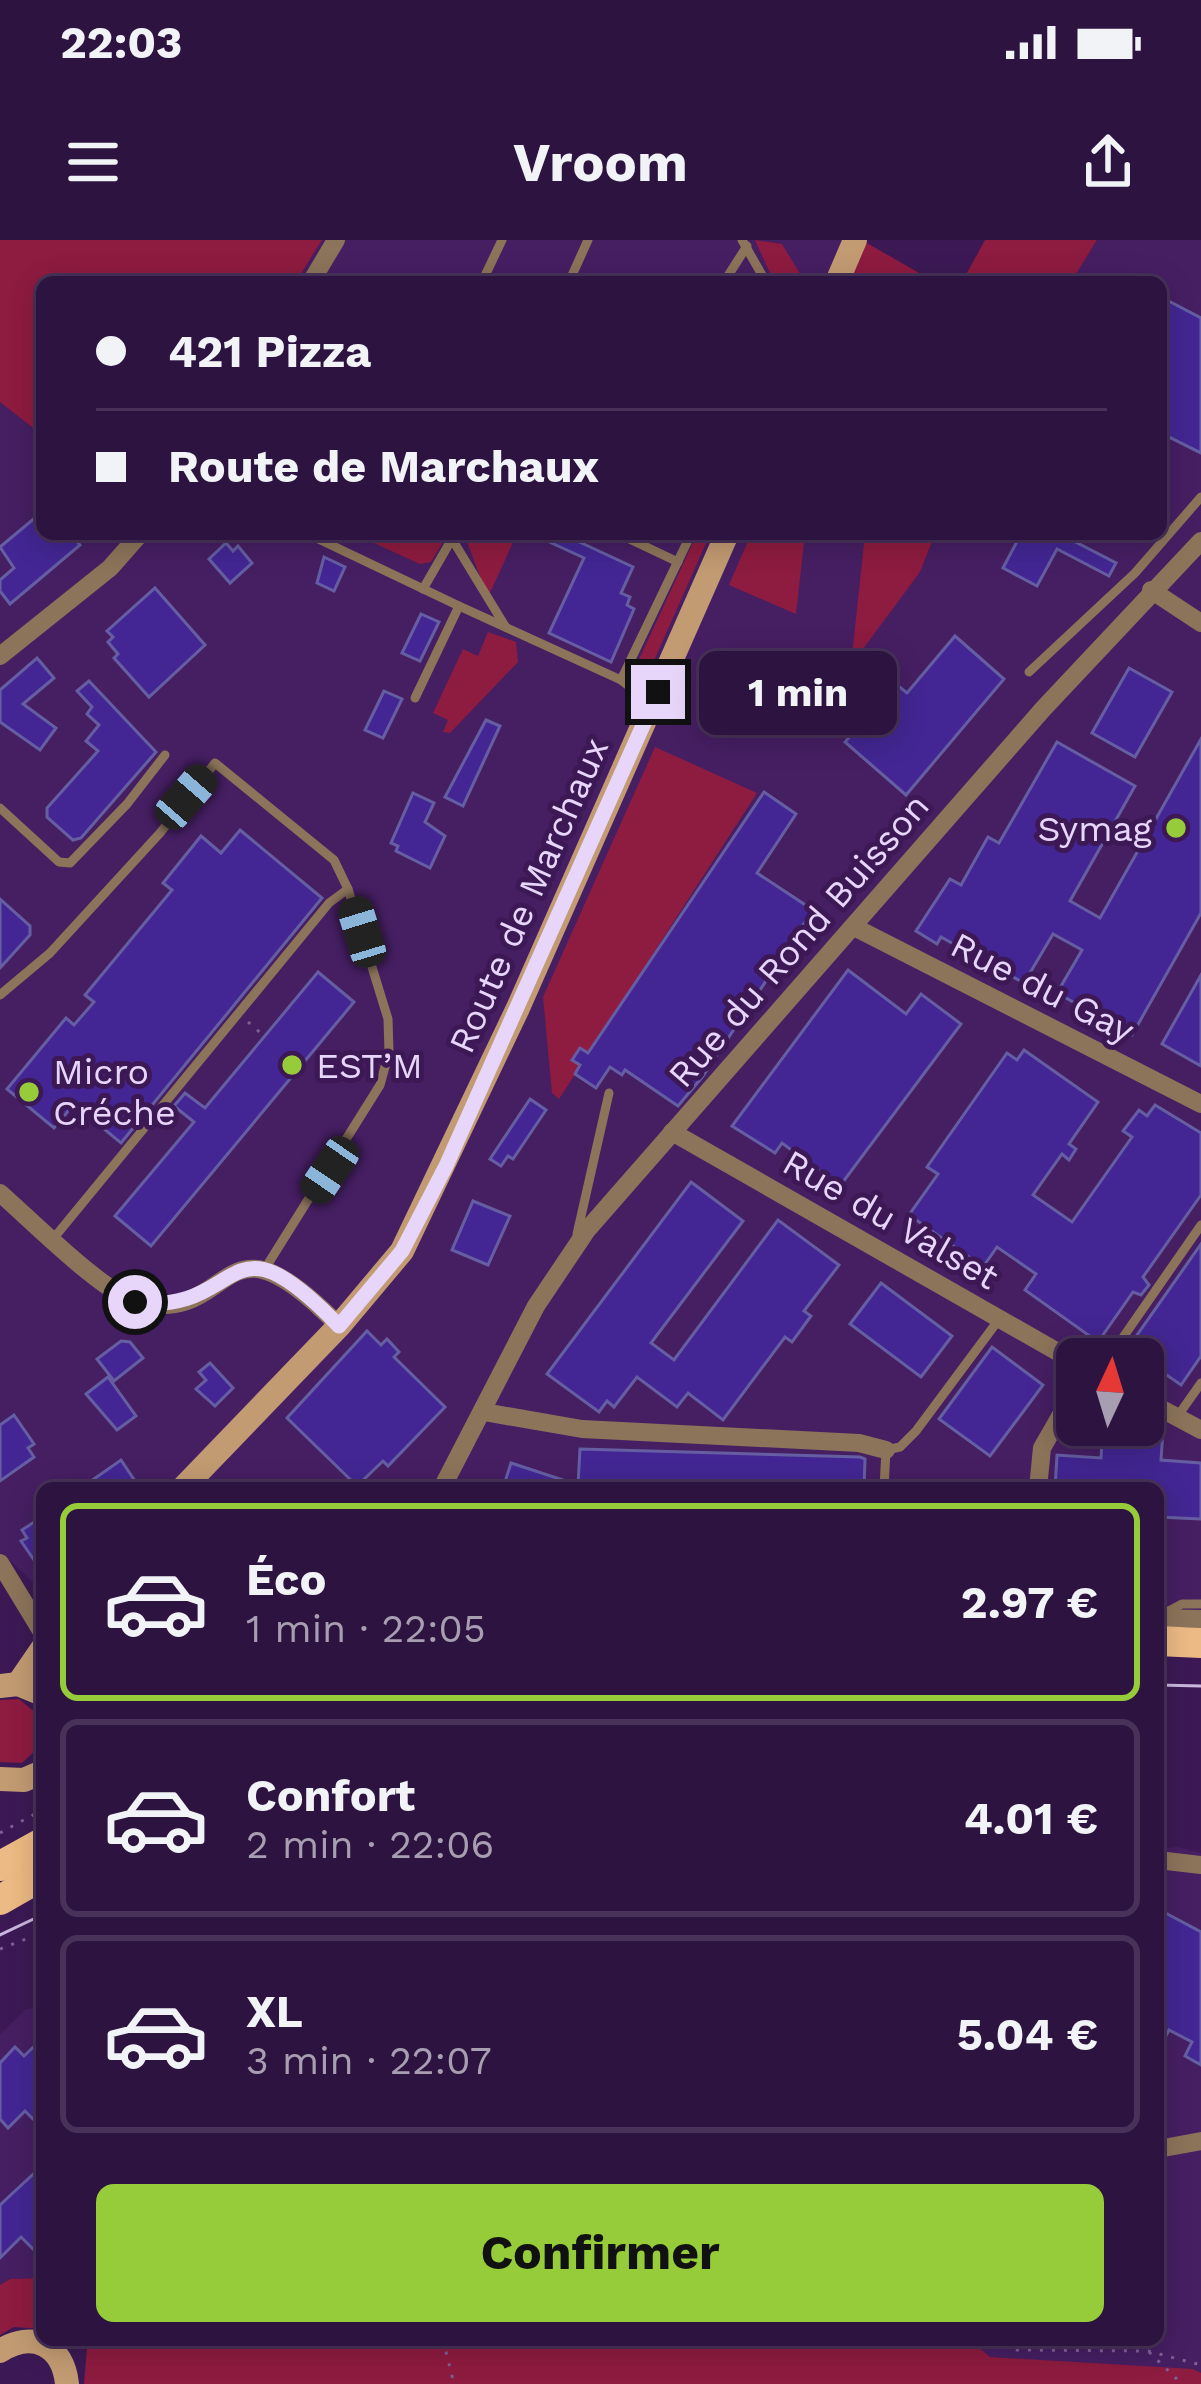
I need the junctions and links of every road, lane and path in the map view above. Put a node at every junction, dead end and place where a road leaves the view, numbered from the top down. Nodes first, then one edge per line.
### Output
1 (336, 240) edge
2 (502, 240) edge
3 (588, 240) edge
4 (855, 240) edge
5 (744, 243) edge
6 (315, 276) edge
7 (485, 276) edge
8 (572, 276) edge
9 (727, 276) edge
10 (763, 276) edge
11 (839, 276) edge
12 (1201, 497) edge
13 (1167, 537) edge
14 (135, 540) edge
15 (321, 540) edge
16 (451, 540) edge
17 (455, 540) edge
18 (632, 540) edge
19 (688, 540) edge
20 (724, 540) edge
21 (1164, 540) edge
22 (1201, 541) edge
23 (678, 562) junction
24 (1136, 573) junction
25 (423, 589) junction
26 (1151, 590) junction
27 (459, 605) junction
28 (1201, 623) edge
29 (507, 629) junction
30 (1073, 635) junction
31 (1092, 655) junction
32 (0, 656) edge
33 (1029, 672) dead end
34 (620, 680) junction
35 (415, 698) dead end
36 (645, 700) junction
37 (165, 754) dead end
38 (0, 808) edge
39 (348, 889) junction
40 (856, 928) junction
41 (0, 995) edge
42 (237, 1013) junction
43 (265, 1036) dead end
44 (609, 1093) dead end
45 (1201, 1104) edge
46 (672, 1132) junction
47 (0, 1193) edge
48 (1201, 1225) edge
49 (53, 1239) junction
50 (574, 1250) junction
51 (266, 1268) junction
52 (1000, 1318) junction
53 (339, 1326) junction
54 (1123, 1338) edge
55 (1056, 1351) edge
56 (1201, 1383) edge
57 (1164, 1410) edge
58 (484, 1412) junction
59 (1177, 1417) junction
60 (1056, 1424) edge
61 (1201, 1430) edge
62 (886, 1450) junction
63 (189, 1482) edge
64 (445, 1482) edge
65 (884, 1482) edge
66 (1039, 1482) edge
67 (0, 1563) edge
68 (21, 1589) junction
69 (1201, 1594) edge
70 (36, 1600) edge
71 (1182, 1604) junction
72 (1201, 1604) edge
73 (1164, 1614) edge
74 (1164, 1618) edge
75 (1201, 1619) edge
76 (36, 1620) edge
77 (1164, 1641) edge
78 (1201, 1643) edge
79 (36, 1660) edge
80 (1164, 1660) edge
81 (1201, 1661) edge
82 (20, 1688) edge
83 (36, 1775) edge
84 (0, 1779) edge
85 (36, 1813) edge
86 (1, 1830) edge
87 (36, 1846) edge
88 (36, 1859) edge
89 (1164, 1861) edge
90 (1201, 1865) edge
91 (0, 1866) edge
92 (36, 1879) edge
93 (0, 1880) edge
94 (0, 1900) edge
95 (36, 1935) edge
96 (0, 1949) edge
97 (1201, 2141) edge
98 (1164, 2148) edge
99 (36, 2343) edge
100 (43, 2346) edge
101 (83, 2346) edge
102 (444, 2346) edge
103 (1008, 2346) edge
104 (0, 2351) edge
105 (1148, 2351) junction
106 (58, 2354) junction
107 (1201, 2365) edge
108 (67, 2384) edge
109 (454, 2384) edge
110 (1182, 2384) edge

1 - 6 street
2 - 7 lane
3 - 8 lane
4 - 11 main road
5 - 9 lane
5 - 10 lane
12 - 13 lane
14 - 32 street
15 - 25 lane
16 - 25 lane
17 - 29 lane
18 - 23 lane
19 - 23 lane
20 - 36 main road, Route de Marchaux
21 - 24 lane
22 - 26 street, Rue du Rond Buisson
23 - 34 lane
24 - 26 lane
24 - 30 lane
25 - 27 lane
26 - 28 street
26 - 31 street, Rue du Rond Buisson
27 - 29 lane
27 - 35 lane
29 - 34 lane
30 - 31 lane
30 - 33 lane
31 - 40 street, Rue du Rond Buisson
34 - 36 lane
36 - 53 main road, Route de Marchaux
37 - 38 lane
39 - 41 lane
39 - 42 lane
39 - 51 lane
40 - 45 street, Rue du Gay
40 - 46 street, Rue du Rond Buisson
42 - 43 path
42 - 49 lane
44 - 50 lane
46 - 50 street, Rue du Rond Buisson
46 - 52 street, Rue du Valset
47 - 49 street
48 - 54 lane
49 - 51 street
50 - 58 street, Rue du Rond Buisson
51 - 53 street
52 - 55 street, Rue du Valset
52 - 62 lane
53 - 63 main road, Route de Marchaux
56 - 59 lane
57 - 59 street
58 - 62 street
58 - 64 street, Rue du Rond Buisson
59 - 61 street
60 - 66 street
62 - 65 lane
67 - 68 street
68 - 70 street
68 - 76 street
69 - 71 lane
71 - 72 lane
71 - 73 lane
74 - 75 street
77 - 78 main road
79 - 82 main road
80 - 81 main road
83 - 84 main road
85 - 86 path
87 - 91 main road
88 - 93 main road
89 - 90 street
92 - 94 main road
95 - 96 path
97 - 98 street
99 - 104 main road
100 - 106 main road
101 - 106 path
102 - 109 path
103 - 105 path
105 - 107 path
105 - 110 path
106 - 108 main road

